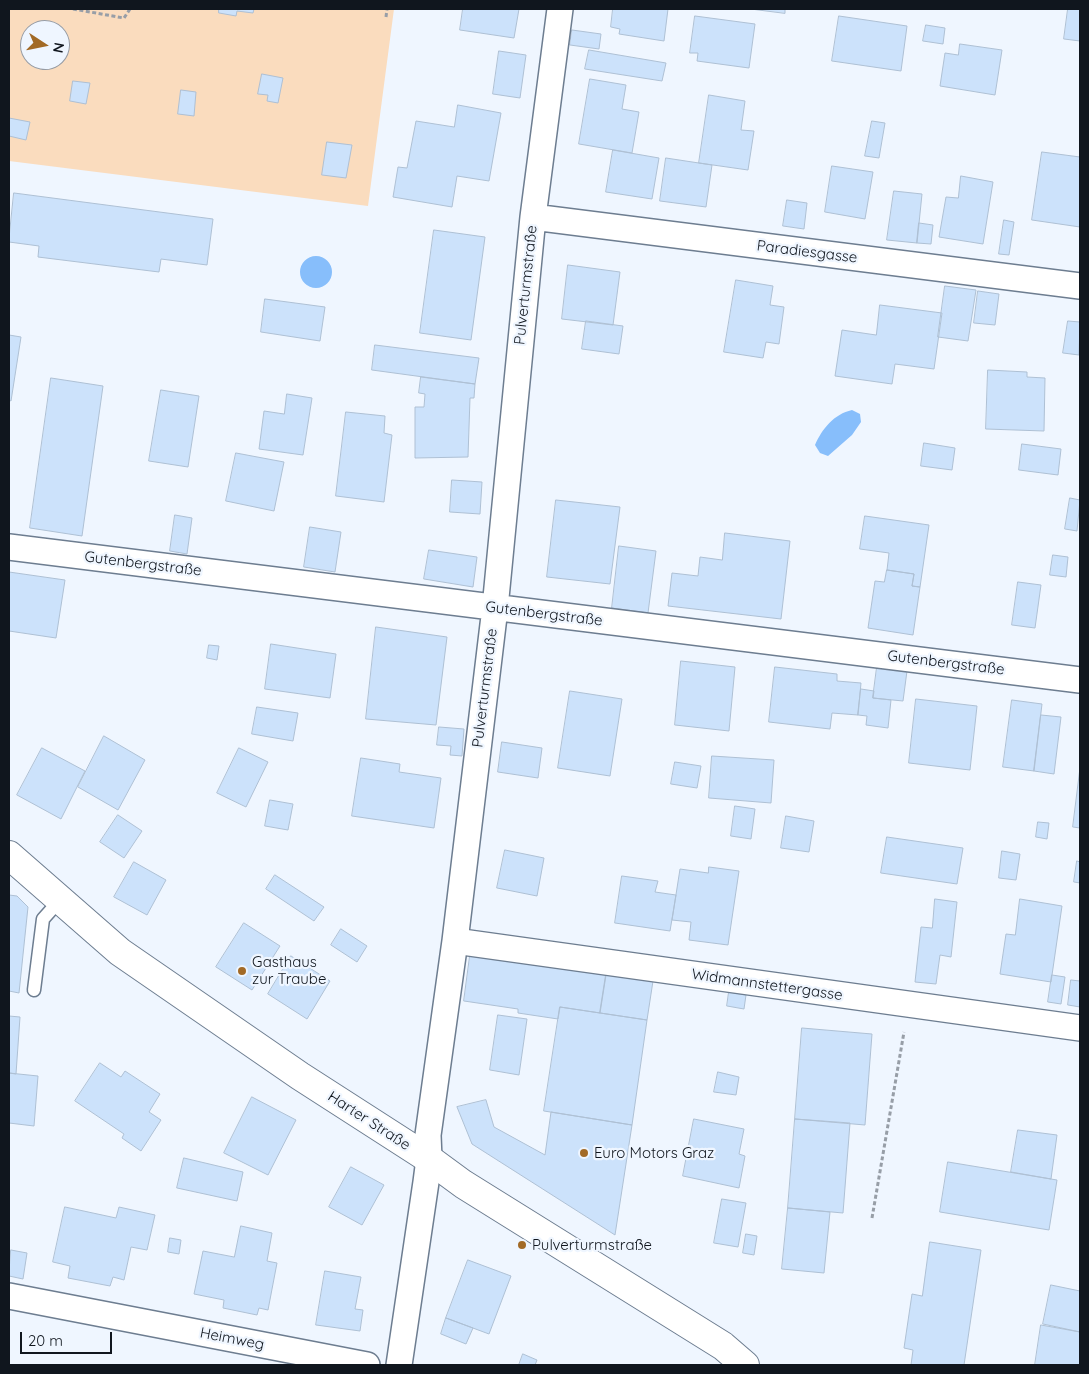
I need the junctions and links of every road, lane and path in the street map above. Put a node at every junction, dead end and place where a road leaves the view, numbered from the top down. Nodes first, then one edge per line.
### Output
1 (73, 9) edge
2 (130, 9) edge
3 (387, 9) edge
4 (560, 9) edge
5 (386, 17) dead end
6 (533, 217) junction
7 (1080, 286) edge
8 (9, 547) edge
9 (495, 608) junction
10 (1080, 680) edge
11 (9, 855) edge
12 (60, 900) junction
13 (455, 941) junction
14 (34, 990) dead end
15 (908, 1004) junction
16 (1080, 1028) edge
17 (429, 1159) junction
18 (872, 1218) dead end
19 (9, 1296) edge
20 (366, 1365) edge
21 (399, 1365) edge
22 (745, 1365) edge

1 - 2 path
3 - 5 path
4 - 6 street, Pulverturmstraße
6 - 7 street, Paradiesgasse
6 - 9 street, Pulverturmstraße
8 - 9 street, Gutenbergstraße
9 - 10 street, Gutenbergstraße
9 - 13 street, Pulverturmstraße
11 - 12 main road, Harter Straße
12 - 14 lane
12 - 17 main road, Harter Straße
13 - 15 street, Widmannstettergasse
13 - 17 street, Pulverturmstraße
15 - 16 street, Widmannstettergasse
15 - 18 path
17 - 21 street, Pulverturmstraße
17 - 22 main road, Harter Straße
19 - 20 street, Heimweg

